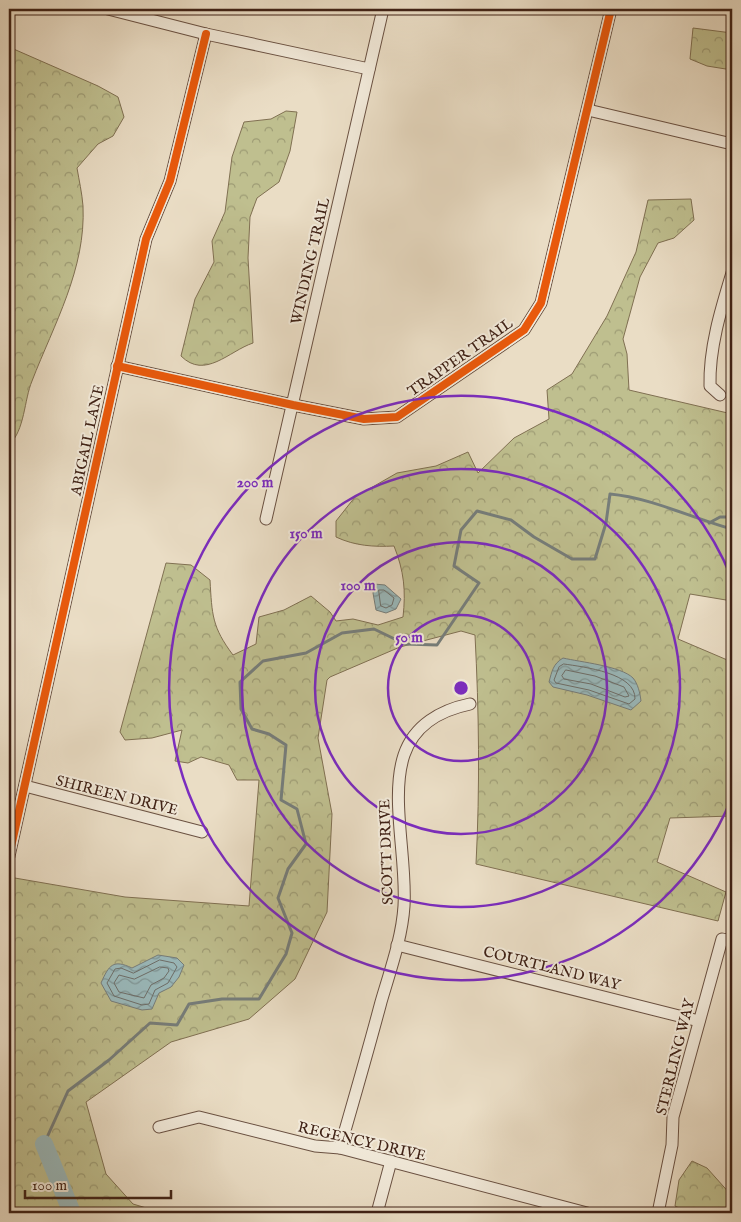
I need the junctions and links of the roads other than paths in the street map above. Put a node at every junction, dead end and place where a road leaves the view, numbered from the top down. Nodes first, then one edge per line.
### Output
1 (108, 9) edge
2 (383, 9) edge
3 (611, 9) edge
4 (206, 34) junction
5 (369, 69) junction
6 (588, 110) junction
7 (732, 144) edge
8 (732, 273) edge
9 (117, 366) junction
10 (720, 395) dead end
11 (293, 405) junction
12 (266, 519) dead end
13 (470, 704) dead end
14 (25, 786) junction
15 (202, 832) dead end
16 (9, 856) edge
17 (727, 940) edge
18 (397, 944) junction
19 (699, 1020) junction
20 (159, 1127) dead end
21 (340, 1148) junction
22 (391, 1161) junction
23 (377, 1213) edge
24 (587, 1213) edge
25 (658, 1213) edge

1 - 4 street
2 - 5 street, WINDING TRAIL
3 - 6 street, TRAPPER TRAIL
4 - 5 street
4 - 9 street, ABIGAIL LANE
5 - 11 street, WINDING TRAIL
6 - 7 street
6 - 11 street, TRAPPER TRAIL
8 - 10 street
9 - 11 street, TRAPPER TRAIL
9 - 14 street, ABIGAIL LANE
11 - 12 street, WINDING TRAIL
13 - 18 street, SCOTT DRIVE
14 - 15 street, SHIREEN DRIVE
14 - 16 street, ABIGAIL LANE
17 - 19 street, STERLING WAY
18 - 19 street, COURTLAND WAY
18 - 21 street, SCOTT DRIVE
19 - 25 street, STERLING WAY
20 - 21 street, REGENCY DRIVE
21 - 22 street, REGENCY DRIVE
22 - 23 street
22 - 24 street, REGENCY DRIVE

